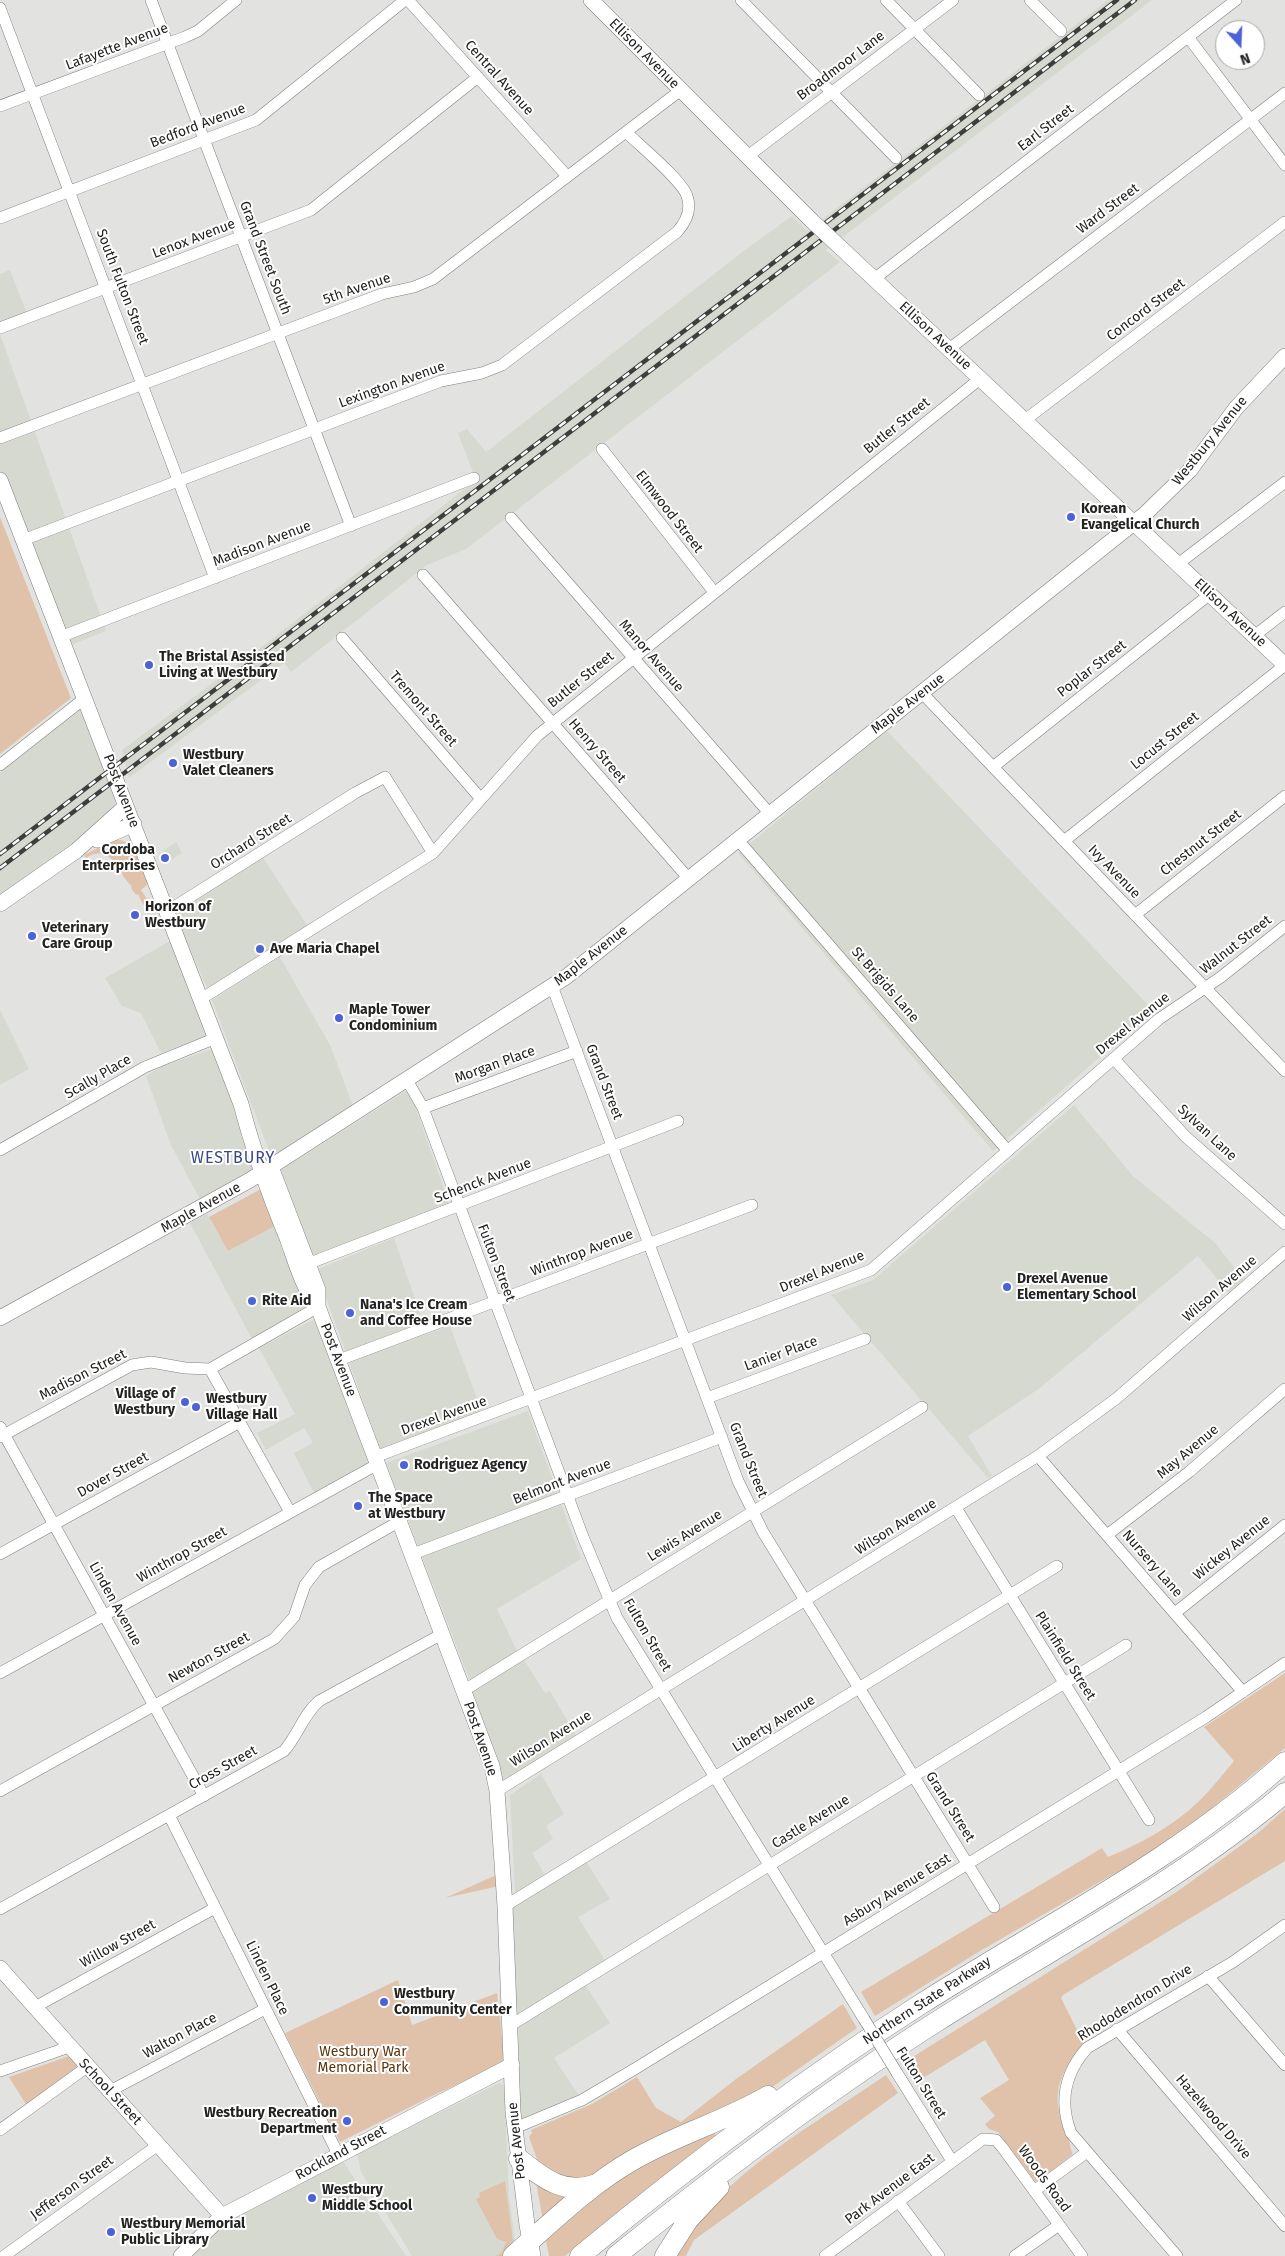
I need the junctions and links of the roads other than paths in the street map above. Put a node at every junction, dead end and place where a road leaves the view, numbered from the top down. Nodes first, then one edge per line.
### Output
1 (151, 0) edge
2 (236, 0) edge
3 (406, 0) edge
4 (741, 0) edge
5 (886, 0) edge
6 (953, 0) edge
7 (1030, 0) edge
8 (1236, 0) edge
9 (594, 1) edge
10 (0, 8) edge
11 (914, 29) junction
12 (1061, 31) dead end
13 (1188, 37) junction
14 (167, 43) junction
15 (478, 77) junction
16 (681, 90) junction
17 (832, 92) junction
18 (1285, 93) edge
19 (33, 95) junction
20 (979, 95) dead end
21 (0, 106) edge
22 (1250, 119) junction
23 (626, 132) junction
24 (204, 140) junction
25 (748, 156) junction
26 (896, 158) dead end
27 (1285, 165) edge
28 (567, 176) junction
29 (70, 191) junction
30 (0, 218) edge
31 (1285, 222) edge
32 (241, 237) junction
33 (874, 279) junction
34 (106, 288) junction
35 (0, 328) edge
36 (278, 333) junction
37 (949, 349) junction
38 (1285, 356) edge
39 (981, 378) junction
40 (143, 384) junction
41 (1026, 420) junction
42 (314, 430) junction
43 (0, 438) edge
44 (602, 449) dead end
45 (474, 478) dead end
46 (0, 480) edge
47 (179, 481) junction
48 (1285, 482) edge
49 (511, 518) dead end
50 (1133, 522) junction
51 (351, 526) junction
52 (23, 540) junction
53 (1178, 564) junction
54 (423, 575) dead end
55 (215, 578) junction
56 (714, 592) junction
57 (1210, 594) junction
58 (1285, 612) edge
59 (1254, 636) junction
60 (60, 637) junction
61 (342, 638) dead end
62 (632, 658) junction
63 (1285, 665) edge
64 (922, 693) junction
65 (85, 698) junction
66 (553, 723) junction
67 (0, 764) edge
68 (993, 767) junction
69 (1285, 796) edge
70 (482, 799) junction
71 (126, 806) junction
72 (770, 814) junction
73 (134, 824) junction
74 (738, 840) junction
75 (1064, 841) junction
76 (76, 851) junction
77 (433, 853) junction
78 (689, 879) junction
79 (0, 904) edge
80 (166, 912) junction
81 (1135, 915) junction
82 (1285, 926) edge
83 (552, 986) junction
84 (1204, 988) junction
85 (201, 999) junction
86 (216, 1038) junction
87 (577, 1051) junction
88 (1114, 1059) junction
89 (1281, 1059) edge
90 (1285, 1071) edge
91 (407, 1080) junction
92 (423, 1108) junction
93 (678, 1121) dead end
94 (613, 1147) junction
95 (0, 1150) edge
96 (1008, 1151) junction
97 (267, 1170) junction
98 (752, 1205) dead end
99 (458, 1206) junction
100 (1285, 1224) edge
101 (649, 1244) junction
102 (1285, 1252) edge
103 (303, 1265) junction
104 (495, 1302) junction
105 (318, 1307) junction
106 (0, 1318) edge
107 (865, 1339) dead end
108 (686, 1341) junction
109 (339, 1360) junction
110 (210, 1369) junction
111 (1285, 1389) edge
112 (707, 1398) junction
113 (531, 1399) junction
114 (922, 1407) dead end
115 (240, 1422) junction
116 (1, 1433) edge
117 (722, 1437) junction
118 (1038, 1456) junction
119 (377, 1460) junction
120 (567, 1496) junction
121 (956, 1508) junction
122 (753, 1511) junction
123 (290, 1512) junction
124 (400, 1521) junction
125 (54, 1525) junction
126 (1285, 1525) edge
127 (1107, 1534) junction
128 (0, 1554) edge
129 (413, 1554) junction
130 (1057, 1566) dead end
131 (1010, 1595) junction
132 (610, 1600) junction
133 (806, 1600) junction
134 (1175, 1613) junction
135 (104, 1615) junction
136 (442, 1634) junction
137 (1126, 1645) dead end
138 (1285, 1663) edge
139 (0, 1672) edge
140 (1064, 1683) junction
141 (860, 1688) junction
142 (464, 1690) junction
143 (661, 1690) junction
144 (1243, 1692) junction
145 (154, 1705) junction
146 (1285, 1762) edge
147 (1119, 1771) junction
148 (913, 1776) junction
149 (715, 1778) junction
150 (497, 1790) junction
151 (0, 1791) edge
152 (1285, 1793) edge
153 (204, 1796) junction
154 (170, 1815) junction
155 (1149, 1820) dead end
156 (968, 1864) junction
157 (769, 1865) junction
158 (505, 1906) junction
159 (994, 1906) dead end
160 (215, 1908) junction
161 (0, 1909) edge
162 (1285, 1925) edge
163 (823, 1953) junction
164 (0, 1968) edge
165 (1208, 1976) junction
166 (35, 2007) junction
167 (266, 2009) junction
168 (511, 2025) junction
169 (1117, 2029) junction
170 (69, 2047) junction
171 (838, 2059) junction
172 (512, 2066) junction
173 (1285, 2066) edge
174 (86, 2067) junction
175 (0, 2071) edge
176 (110, 2091) junction
177 (794, 2118) junction
178 (515, 2128) junction
179 (0, 2130) edge
180 (158, 2145) junction
181 (973, 2146) joint
182 (1087, 2152) junction
183 (338, 2154) junction
184 (519, 2159) junction
185 (952, 2161) junction
186 (598, 2183) junction
187 (1034, 2191) junction
188 (898, 2201) junction
189 (222, 2216) junction
190 (1059, 2225) junction
191 (1285, 2226) edge
192 (531, 2249) edge
193 (4, 2256) edge
194 (181, 2256) edge
195 (513, 2256) edge
196 (580, 2256) edge
197 (616, 2256) edge
198 (665, 2256) edge
199 (825, 2256) edge
200 (939, 2256) edge
201 (1015, 2256) edge
202 (1082, 2256) edge
203 (1177, 2256) edge

1 - 14 street, Grand Street South
2 - 14 street, Lafayette Avenue
3 - 15 street, Central Avenue
3 - 24 street, Bedford Avenue
4 - 17 street
5 - 11 street
6 - 11 street, Broadmoor Lane
7 - 12 street
8 - 13 street, Earl Street
9 - 16 main road, Ellison Avenue
10 - 19 street, South Fulton Street
11 - 17 street, Broadmoor Lane
11 - 20 street
13 - 22 street
13 - 33 street, Earl Street
14 - 19 street, Lafayette Avenue
14 - 24 street, Grand Street South
15 - 28 street, Central Avenue
15 - 32 street, Lenox Avenue
16 - 23 street, 5th Avenue
16 - 25 main road, Ellison Avenue
17 - 25 street, Broadmoor Lane
17 - 26 street
18 - 22 street, Ward Street
19 - 21 street, Lafayette Avenue
19 - 29 street, South Fulton Street
22 - 27 street
22 - 37 street, Ward Street
23 - 28 street, 5th Avenue
23 - 42 street, Lexington Avenue
24 - 29 street, Bedford Avenue
24 - 32 street, Grand Street South
25 - 33 main road, Ellison Avenue, bridge
28 - 36 street, 5th Avenue
29 - 30 street, Bedford Avenue
29 - 34 street, South Fulton Street
31 - 41 street, Concord Street
32 - 34 street, Lenox Avenue
32 - 36 street, Grand Street South
33 - 37 main road, Ellison Avenue
34 - 35 street, Lenox Avenue
34 - 40 street, South Fulton Street
36 - 40 street, 5th Avenue
36 - 42 street, Grand Street South
37 - 39 main road, Ellison Avenue
38 - 50 main road, Westbury Avenue
39 - 41 main road, Ellison Avenue
39 - 56 street, Butler Street
40 - 43 street, 5th Avenue
40 - 47 street, South Fulton Street
41 - 50 main road, Ellison Avenue
42 - 47 street, Lexington Avenue
42 - 51 street, Grand Street South
44 - 56 street, Elmwood Street
45 - 51 street, Madison Avenue
46 - 52 main road, Post Avenue
47 - 52 street, Lexington Avenue
47 - 55 street, South Fulton Street
48 - 53 street
49 - 62 street, Manor Avenue
50 - 53 main road, Ellison Avenue
50 - 64 main road, Maple Avenue
51 - 55 street, Madison Avenue
52 - 60 main road, Post Avenue
53 - 57 main road, Ellison Avenue
54 - 66 street, Henry Street
55 - 60 street, Madison Avenue
56 - 62 street, Butler Street
57 - 59 main road, Ellison Avenue
57 - 68 street, Poplar Street
58 - 59 street
59 - 63 main road, Ellison Avenue
60 - 65 main road, Post Avenue
61 - 70 street, Tremont Street
62 - 66 street, Butler Street
62 - 72 street, Manor Avenue
63 - 75 street, Locust Street
64 - 68 street, Ivy Avenue
64 - 72 main road, Maple Avenue
65 - 67 street
65 - 71 main road, Post Avenue
66 - 70 street, Butler Street
66 - 78 street, Henry Street
68 - 75 street, Ivy Avenue
69 - 81 street, Chestnut Street
70 - 77 street, Butler Street
71 - 73 main road, Post Avenue
71 - 76 main road
72 - 74 main road, Maple Avenue
73 - 76 main road
73 - 80 main road, Post Avenue
74 - 78 main road, Maple Avenue
74 - 96 street, St Brigids Lane
75 - 81 street, Ivy Avenue
76 - 79 main road
77 - 80 street, Orchard Street
77 - 85 street, Butler Street
78 - 83 main road, Maple Avenue
80 - 85 main road, Post Avenue
81 - 84 street, Ivy Avenue
82 - 84 street, Walnut Street
83 - 87 street, Grand Street
83 - 91 main road, Maple Avenue
84 - 88 street, Drexel Avenue
84 - 89 street, Ivy Avenue
85 - 86 main road, Post Avenue
86 - 95 street, Scally Place
86 - 97 main road, Post Avenue
87 - 92 street, Morgan Place
87 - 94 street, Grand Street
88 - 96 street, Drexel Avenue
88 - 100 street, Sylvan Lane
89 - 90 street, Ivy Avenue
91 - 92 street, Fulton Street
91 - 97 main road, Maple Avenue
92 - 99 street, Fulton Street
93 - 94 street, Schenck Avenue
94 - 99 street, Schenck Avenue
94 - 101 street, Grand Street
96 - 108 street, Drexel Avenue
97 - 103 main road, Post Avenue
97 - 106 main road, Maple Avenue
98 - 101 street, Winthrop Avenue
99 - 103 street, Schenck Avenue
99 - 104 street, Fulton Street
101 - 104 street, Winthrop Avenue
101 - 108 street, Grand Street
102 - 118 street, Wilson Avenue
103 - 105 main road, Post Avenue
104 - 109 street, Winthrop Avenue
104 - 113 street, Fulton Street
105 - 109 main road, Post Avenue
105 - 110 street
107 - 112 street, Lanier Place
108 - 112 street, Grand Street
108 - 113 street, Drexel Avenue
109 - 119 main road, Post Avenue
110 - 115 street
110 - 116 street, Madison Street
111 - 127 street, May Avenue
112 - 117 street, Grand Street
113 - 119 street, Drexel Avenue
113 - 120 street, Fulton Street
114 - 122 street, Lewis Avenue
115 - 123 street
115 - 125 street, Dover Street
116 - 125 street, Linden Avenue
117 - 120 street, Belmont Avenue
117 - 122 street, Grand Street
118 - 121 street, Wilson Avenue
118 - 127 street, Nursery Lane
119 - 123 street, Winthrop Street
119 - 124 main road, Post Avenue
120 - 129 street, Belmont Avenue
120 - 132 street, Fulton Street
121 - 131 street, Plainfield Street
121 - 133 street, Wilson Avenue
122 - 132 street, Lewis Avenue
122 - 133 street, Grand Street
123 - 135 street, Winthrop Street
124 - 129 main road, Post Avenue
124 - 145 street, Newton Street
125 - 128 street, Dover Street
125 - 135 street, Linden Avenue
126 - 134 street, Wickey Avenue
127 - 134 street, Nursery Lane
129 - 136 main road, Post Avenue
130 - 131 street, Liberty Avenue
131 - 140 street, Plainfield Street
131 - 141 street, Liberty Avenue
132 - 142 street, Lewis Avenue
132 - 143 street, Fulton Street
133 - 141 street, Grand Street
133 - 143 street, Wilson Avenue
134 - 144 street, Nursery Lane
135 - 139 street, Winthrop Street
135 - 145 street, Linden Avenue
136 - 142 main road, Post Avenue
136 - 153 street, Cross Street
137 - 140 street, Castle Avenue
138 - 144 street, Asbury Avenue East
140 - 147 street, Plainfield Street
140 - 148 street, Castle Avenue
141 - 148 street, Grand Street
141 - 149 street, Liberty Avenue
142 - 150 main road, Post Avenue
143 - 149 street, Fulton Street
143 - 150 street, Wilson Avenue
144 - 147 street, Asbury Avenue East
145 - 151 street, Newton Street
145 - 153 street, Linden Avenue
146 - 171 highway, Northern State Parkway
147 - 155 street, Plainfield Street
147 - 156 street, Asbury Avenue East
148 - 156 street, Grand Street
148 - 157 street, Castle Avenue
149 - 157 street, Fulton Street
149 - 158 street, Liberty Avenue
150 - 158 main road, Post Avenue
152 - 177 highway, Northern State Parkway
153 - 154 street, Cross Street
154 - 160 street, Linden Place
154 - 161 street, Cross Street
156 - 159 street, Grand Street
156 - 163 street, Asbury Avenue East
157 - 163 street, Fulton Street
157 - 168 street, Castle Avenue
158 - 168 main road, Post Avenue
160 - 166 street, Willow Street
160 - 167 street, Linden Place
162 - 165 street, Rhododendron Drive
163 - 178 street, Asbury Avenue East
163 - 185 street, Fulton Street, bridge
164 - 166 main road, School Street
165 - 169 street, Rhododendron Drive
165 - 173 street
166 - 170 main road, School Street
167 - 176 street, Walton Place
167 - 183 street, Linden Place
168 - 172 main road, Post Avenue
169 - 182 street, Rhododendron Drive
169 - 191 street, Hazelwood Drive
170 - 174 main road, School Street
170 - 175 street
171 - 186 highway
171 - 196 highway, Northern State Parkway
172 - 178 main road, Post Avenue
172 - 183 main road, Rockland Street
174 - 176 main road, School Street
174 - 179 street
176 - 180 main road, School Street
177 - 197 highway, Northern State Parkway
177 - 198 highway
178 - 184 main road, Post Avenue
180 - 189 main road, School Street
180 - 193 street, Jefferson Street
181 - 185 street, Park Avenue East
181 - 187 street, Woods Road
182 - 187 street
182 - 203 street, Rhododendron Drive
183 - 189 main road, Rockland Street
184 - 186 highway
184 - 192 main road, Post Avenue
185 - 188 street, Park Avenue East
186 - 192 highway
187 - 190 street, Woods Road
188 - 199 street, Park Avenue East
188 - 200 street
189 - 194 main road, Rockland Street
190 - 201 street
190 - 202 street, Woods Road
192 - 195 highway

